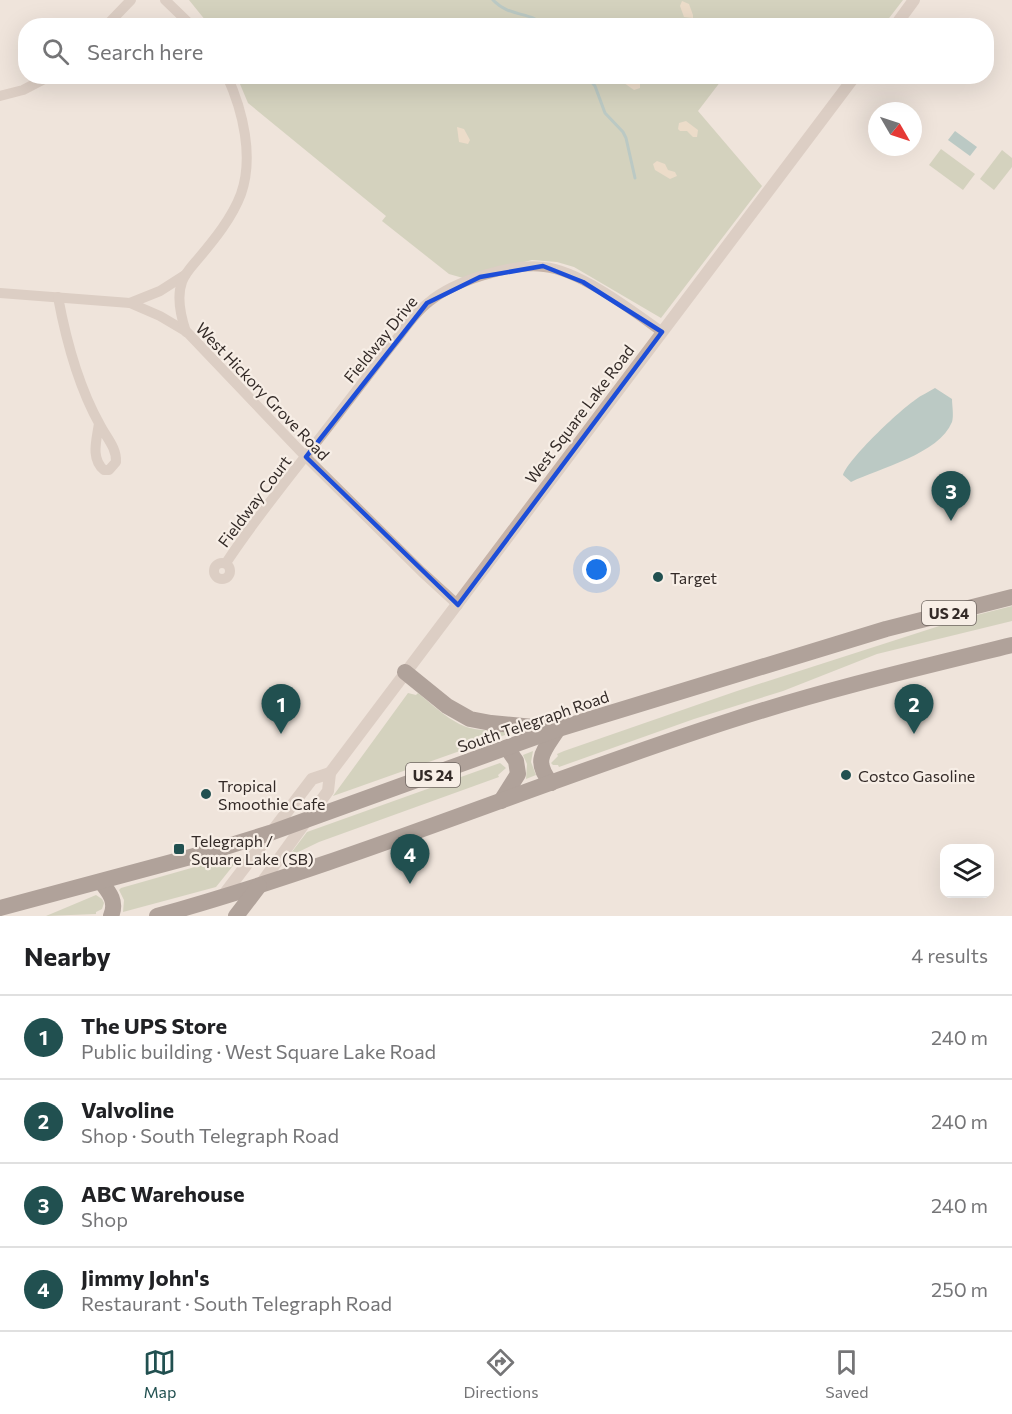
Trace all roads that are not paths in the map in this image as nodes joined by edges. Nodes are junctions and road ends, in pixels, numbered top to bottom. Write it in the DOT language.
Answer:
graph roads {
  1 [pos="131,0"];
  2 [pos="165,0"];
  3 [pos="914,0"];
  4 [pos="114,18"];
  5 [pos="184,18"];
  6 [pos="900,18"];
  7 [pos="35,84"];
  8 [pos="230,84"];
  9 [pos="849,84"];
  10 [pos="0,96"];
  11 [pos="185,275"];
  12 [pos="0,293"];
  13 [pos="58,297"];
  14 [pos="130,303"];
  15 [pos="187,332"];
  16 [pos="662,332"];
  17 [pos="99,423"];
  18 [pos="306,457"];
  19 [pos="226,563"];
  20 [pos="1012,597"];
  21 [pos="458,605"];
  22 [pos="1012,645"];
  23 [pos="405,672"];
  24 [pos="558,729"];
  25 [pos="507,748"];
  26 [pos="330,772"];
  27 [pos="551,783"];
  28 [pos="501,801"];
  29 [pos="307,820"];
  30 [pos="270,833"];
  31 [pos="101,882"];
  32 [pos="259,886"];
  33 [pos="222,897"];
  34 [pos="0,908"];
  35 [pos="111,916"];
  36 [pos="157,916"];
  37 [pos="208,916"];
  38 [pos="236,916"];
  1 -- 4 [label="street"];
  2 -- 5 [label="street"];
  3 -- 6 [label="street"];
  7 -- 10 [label="street"];
  8 -- 11 [label="street"];
  9 -- 16 [label="street, West Square Lake Road"];
  11 -- 14 [label="street"];
  11 -- 15 [label="street"];
  12 -- 13 [label="street, West Hickory Grove Road"];
  13 -- 14 [label="street, West Hickory Grove Road"];
  13 -- 17 [label="street"];
  14 -- 15 [label="street, West Hickory Grove Road"];
  15 -- 18 [label="street, West Hickory Grove Road"];
  16 -- 18 [label="street, Fieldway Drive"];
  16 -- 21 [label="street, West Square Lake Road"];
  18 -- 19 [label="street, Fieldway Court"];
  18 -- 21 [label="street, West Hickory Grove Road"];
  20 -- 24 [label="highway, South Telegraph Road / US 24"];
  21 -- 23 [label="street, West Square Lake Road"];
  22 -- 27 [label="highway"];
  23 -- 24 [label="highway"];
  23 -- 26 [label="street, West Square Lake Road"];
  24 -- 25 [label="highway, South Telegraph Road / US 24"];
  24 -- 27 [label="highway"];
  25 -- 28 [label="highway"];
  25 -- 29 [label="highway, South Telegraph Road / US 24"];
  26 -- 29 [label="street, West Square Lake Road"];
  26 -- 30 [label="street, West Square Lake Road"];
  27 -- 28 [label="highway"];
  28 -- 32 [label="highway"];
  29 -- 30 [label="highway, South Telegraph Road / US 24"];
  29 -- 32 [label="street, West Square Lake Road"];
  30 -- 31 [label="highway, South Telegraph Road / US 24"];
  30 -- 33 [label="street, West Square Lake Road"];
  31 -- 34 [label="highway, South Telegraph Road / US 24"];
  31 -- 35 [label="highway"];
  32 -- 33 [label="highway"];
  32 -- 38 [label="highway, West Square Lake Road"];
  33 -- 36 [label="highway"];
  33 -- 37 [label="highway, West Square Lake Road"];
}
